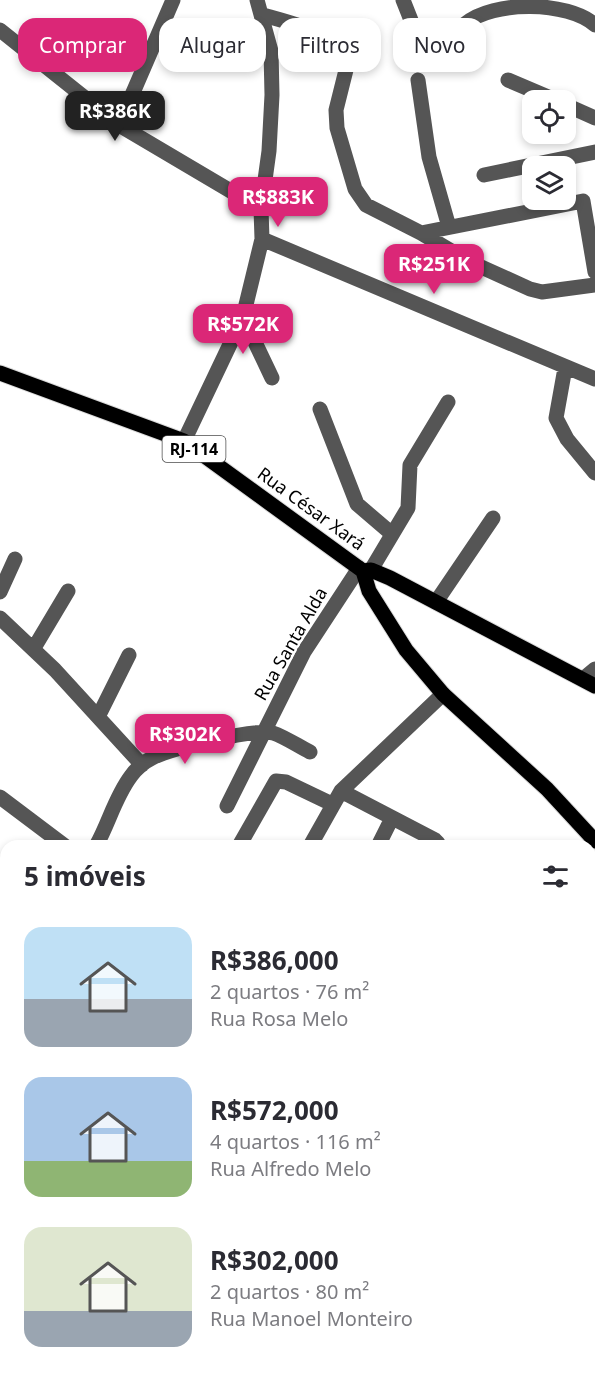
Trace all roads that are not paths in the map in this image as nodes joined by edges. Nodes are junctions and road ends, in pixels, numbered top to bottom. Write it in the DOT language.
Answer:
graph roads {
  1 [pos="173,0"];
  2 [pos="257,0"];
  3 [pos="403,0"];
  4 [pos="263,15"];
  5 [pos="595,25"];
  6 [pos="0,30"];
  7 [pos="418,80"];
  8 [pos="508,80"];
  9 [pos="532,90"];
  10 [pos="576,109"];
  11 [pos="595,118"];
  12 [pos="119,125"];
  13 [pos="595,152"];
  14 [pos="484,175"];
  15 [pos="589,200"];
  16 [pos="261,209"];
  17 [pos="449,227"];
  18 [pos="421,233"];
  19 [pos="262,239"];
  20 [pos="595,272"];
  21 [pos="595,285"];
  22 [pos="243,317"];
  23 [pos="565,368"];
  24 [pos="0,374"];
  25 [pos="272,378"];
  26 [pos="595,379"];
  27 [pos="448,402"];
  28 [pos="320,409"];
  29 [pos="184,441"];
  30 [pos="595,473"];
  31 [pos="493,518"];
  32 [pos="392,534"];
  33 [pos="15,559"];
  34 [pos="364,570"];
  35 [pos="390,578"];
  36 [pos="68,591"];
  37 [pos="0,592"];
  38 [pos="374,599"];
  39 [pos="436,602"];
  40 [pos="0,618"];
  41 [pos="34,648"];
  42 [pos="129,655"];
  43 [pos="591,678"];
  44 [pos="443,694"];
  45 [pos="99,715"];
  46 [pos="264,732"];
  47 [pos="310,752"];
  48 [pos="142,765"];
  49 [pos="0,797"];
  50 [pos="337,798"];
  51 [pos="227,806"];
  52 [pos="392,820"];
  53 [pos="57,840"];
  54 [pos="99,840"];
  55 [pos="242,840"];
  56 [pos="313,840"];
  57 [pos="381,840"];
  58 [pos="435,840"];
  59 [pos="594,840"];
  1 -- 12 [label="street"];
  2 -- 4 [label="street"];
  3 -- 5 [label="street"];
  4 -- 16 [label="street"];
  4 -- 18 [label="street"];
  6 -- 12 [label="street"];
  7 -- 17 [label="street"];
  8 -- 9 [label="street"];
  10 -- 11 [label="street"];
  12 -- 16 [label="street"];
  13 -- 14 [label="street"];
  15 -- 17 [label="street"];
  15 -- 20 [label="street"];
  16 -- 19 [label="street"];
  17 -- 18 [label="street"];
  18 -- 21 [label="street"];
  19 -- 22 [label="street"];
  19 -- 23 [label="street"];
  22 -- 25 [label="street"];
  22 -- 29 [label="street"];
  23 -- 26 [label="street"];
  23 -- 30 [label="street"];
  24 -- 29 [label="main road, Rua César Xará / RJ-114"];
  27 -- 32 [label="street, Rua Santa Alda"];
  28 -- 32 [label="street"];
  29 -- 34 [label="main road, Rua César Xará / RJ-114"];
  31 -- 39 [label="street"];
  32 -- 34 [label="street, Rua Santa Alda"];
  33 -- 37 [label="street"];
  34 -- 35 [label="main road, Rua César Xará / RJ-114"];
  34 -- 38 [label="main road"];
  34 -- 46 [label="street, Rua Santa Alda"];
  35 -- 38 [label="main road"];
  35 -- 39 [label="main road, Rua César Xará / RJ-114"];
  36 -- 41 [label="street"];
  38 -- 44 [label="main road"];
  39 -- 43 [label="main road, Rua César Xará / RJ-114"];
  40 -- 41 [label="street"];
  41 -- 45 [label="street"];
  42 -- 45 [label="street"];
  44 -- 50 [label="street"];
  44 -- 59 [label="main road"];
  45 -- 48 [label="street"];
  46 -- 47 [label="street"];
  46 -- 48 [label="street"];
  46 -- 51 [label="street, Rua Santa Alda"];
  48 -- 54 [label="street"];
  49 -- 53 [label="street"];
  50 -- 52 [label="street"];
  50 -- 55 [label="street"];
  50 -- 56 [label="street"];
  52 -- 57 [label="street"];
  52 -- 58 [label="street"];
}
